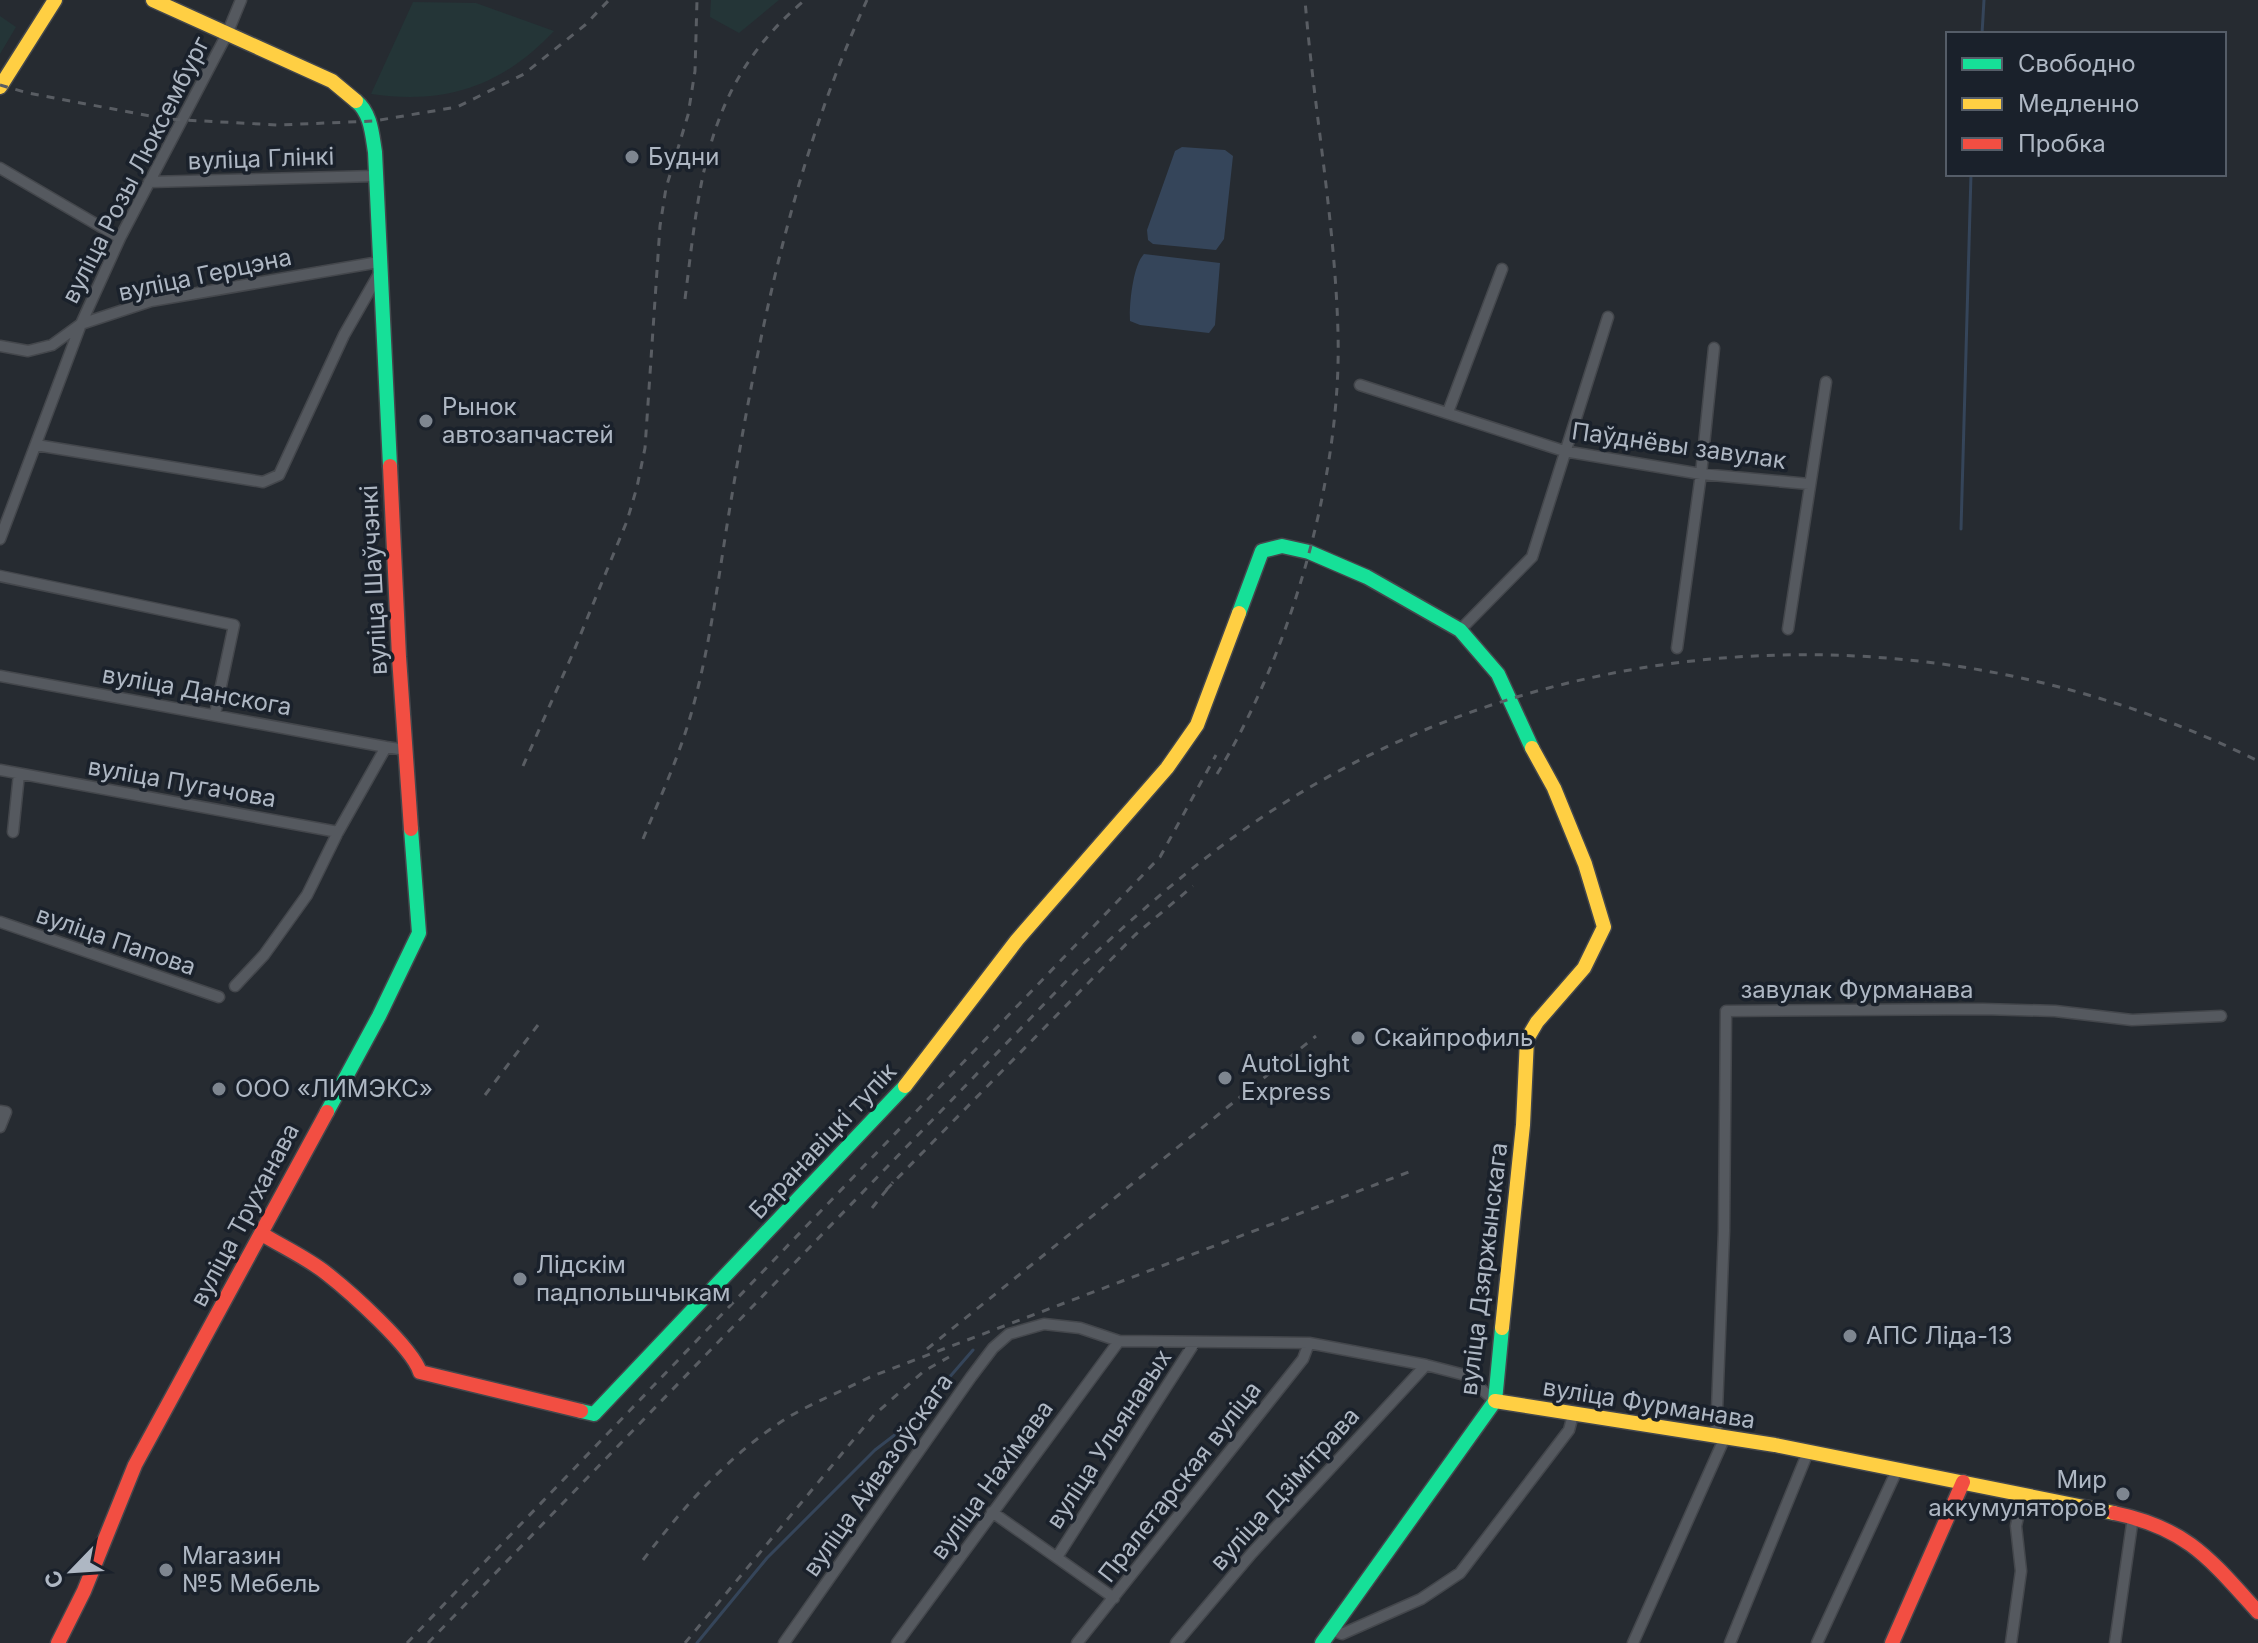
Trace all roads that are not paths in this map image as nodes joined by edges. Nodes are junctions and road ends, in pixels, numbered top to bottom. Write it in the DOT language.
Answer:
graph roads {
  1 [pos="55,0"];
  2 [pos="153,0"];
  3 [pos="241,0"];
  4 [pos="227,34"];
  5 [pos="0,87"];
  6 [pos="0,168"];
  7 [pos="375,176"];
  8 [pos="149,182"];
  9 [pos="120,238"];
  10 [pos="379,267"];
  11 [pos="1502,269"];
  12 [pos="1608,317"];
  13 [pos="81,324"];
  14 [pos="0,346"];
  15 [pos="1714,348"];
  16 [pos="1826,382"];
  17 [pos="1360,385"];
  18 [pos="1448,412"];
  19 [pos="36,445"];
  20 [pos="1564,451"];
  21 [pos="1701,474"];
  22 [pos="1809,484"];
  23 [pos="0,539"];
  24 [pos="0,576"];
  25 [pos="1788,629"];
  26 [pos="1460,630"];
  27 [pos="1677,648"];
  28 [pos="0,676"];
  29 [pos="215,714"];
  30 [pos="386,747"];
  31 [pos="406,750"];
  32 [pos="0,770"];
  33 [pos="19,774"];
  34 [pos="13,832"];
  35 [pos="338,832"];
  36 [pos="0,922"];
  37 [pos="235,986"];
  38 [pos="219,997"];
  39 [pos="2221,1016"];
  40 [pos="0,1111"];
  41 [pos="0,1127"];
  42 [pos="262,1234"];
  43 [pos="1119,1341"];
  44 [pos="1195,1342"];
  45 [pos="1309,1343"];
  46 [pos="1426,1365"];
  47 [pos="1495,1401"];
  48 [pos="1573,1415"];
  49 [pos="1720,1436"];
  50 [pos="1808,1452"];
  51 [pos="1898,1468"];
  52 [pos="1963,1482"];
  53 [pos="2023,1495"];
  54 [pos="992,1512"];
  55 [pos="2133,1517"];
  56 [pos="1057,1557"];
  57 [pos="1114,1598"];
  58 [pos="2258,1612"];
  59 [pos="1332,1630"];
  60 [pos="58,1643"];
  61 [pos="784,1643"];
  62 [pos="897,1643"];
  63 [pos="1077,1643"];
  64 [pos="1176,1643"];
  65 [pos="1322,1643"];
  66 [pos="1633,1643"];
  67 [pos="1730,1643"];
  68 [pos="1817,1643"];
  69 [pos="1892,1643"];
  70 [pos="2011,1643"];
  71 [pos="2115,1643"];
  1 -- 5 [label="street"];
  2 -- 4 [label="street"];
  3 -- 4 [label="street, вуліца Розы Люксембург"];
  4 -- 7 [label="street, вуліца Шаўчэнкі"];
  4 -- 8 [label="street, вуліца Розы Люксембург"];
  6 -- 9 [label="street"];
  7 -- 8 [label="street, вуліца Глінкі"];
  7 -- 10 [label="street, вуліца Шаўчэнкі"];
  8 -- 9 [label="street, вуліца Розы Люксембург"];
  9 -- 13 [label="street, вуліца Розы Люксембург"];
  10 -- 13 [label="street, вуліца Герцэна"];
  10 -- 19 [label="street"];
  10 -- 31 [label="street, вуліца Шаўчэнкі"];
  11 -- 18 [label="street"];
  12 -- 20 [label="street"];
  13 -- 14 [label="street, вуліца Герцэна"];
  13 -- 19 [label="street, вуліца Розы Люксембург"];
  15 -- 21 [label="street"];
  16 -- 22 [label="street"];
  17 -- 18 [label="street, Паўднёвы завулак"];
  18 -- 20 [label="street, Паўднёвы завулак"];
  19 -- 23 [label="street, вуліца Розы Люксембург"];
  20 -- 21 [label="street, Паўднёвы завулак"];
  20 -- 26 [label="street"];
  21 -- 22 [label="street, Паўднёвы завулак"];
  21 -- 27 [label="street"];
  22 -- 25 [label="street"];
  24 -- 29 [label="street"];
  26 -- 42 [label="street, Баранавіцкі тупік"];
  26 -- 47 [label="street, вуліца Дзяржынскага"];
  28 -- 29 [label="street, вуліца Данскога"];
  29 -- 30 [label="street, вуліца Данскога"];
  30 -- 31 [label="street"];
  30 -- 35 [label="street"];
  31 -- 42 [label="street, вуліца Труханава"];
  32 -- 33 [label="street, вуліца Пугачова"];
  33 -- 34 [label="street"];
  33 -- 35 [label="street, вуліца Пугачова"];
  35 -- 37 [label="street"];
  36 -- 38 [label="street, вуліца Папова"];
  39 -- 49 [label="street, завулак Фурманава"];
  40 -- 41 [label="street"];
  42 -- 60 [label="street, вуліца Труханава"];
  43 -- 44 [label="street"];
  43 -- 54 [label="street, вуліца Нахімава"];
  43 -- 61 [label="street, вуліца Айвазоўскага"];
  44 -- 45 [label="street"];
  44 -- 56 [label="street, вуліца Ульянавых"];
  45 -- 46 [label="street"];
  45 -- 57 [label="street, Пралетарская вуліца"];
  46 -- 47 [label="street"];
  46 -- 64 [label="street, вуліца Дзімітрава"];
  47 -- 48 [label="street, вуліца Фурманава"];
  47 -- 59 [label="street, вуліца Дзяржынскага"];
  48 -- 49 [label="street, вуліца Фурманава"];
  48 -- 59 [label="street"];
  49 -- 50 [label="street, вуліца Фурманава"];
  49 -- 66 [label="street"];
  50 -- 51 [label="street, вуліца Фурманава"];
  50 -- 67 [label="street"];
  51 -- 52 [label="street, вуліца Фурманава"];
  51 -- 68 [label="street"];
  52 -- 53 [label="street, вуліца Фурманава"];
  52 -- 69 [label="street"];
  53 -- 55 [label="street, вуліца Фурманава"];
  53 -- 70 [label="street"];
  54 -- 56 [label="street"];
  54 -- 62 [label="street, вуліца Нахімава"];
  55 -- 58 [label="street, вуліца Фурманава"];
  55 -- 71 [label="street"];
  56 -- 57 [label="street"];
  57 -- 63 [label="street, Пралетарская вуліца"];
  59 -- 65 [label="street, вуліца Дзяржынскага"];
}
